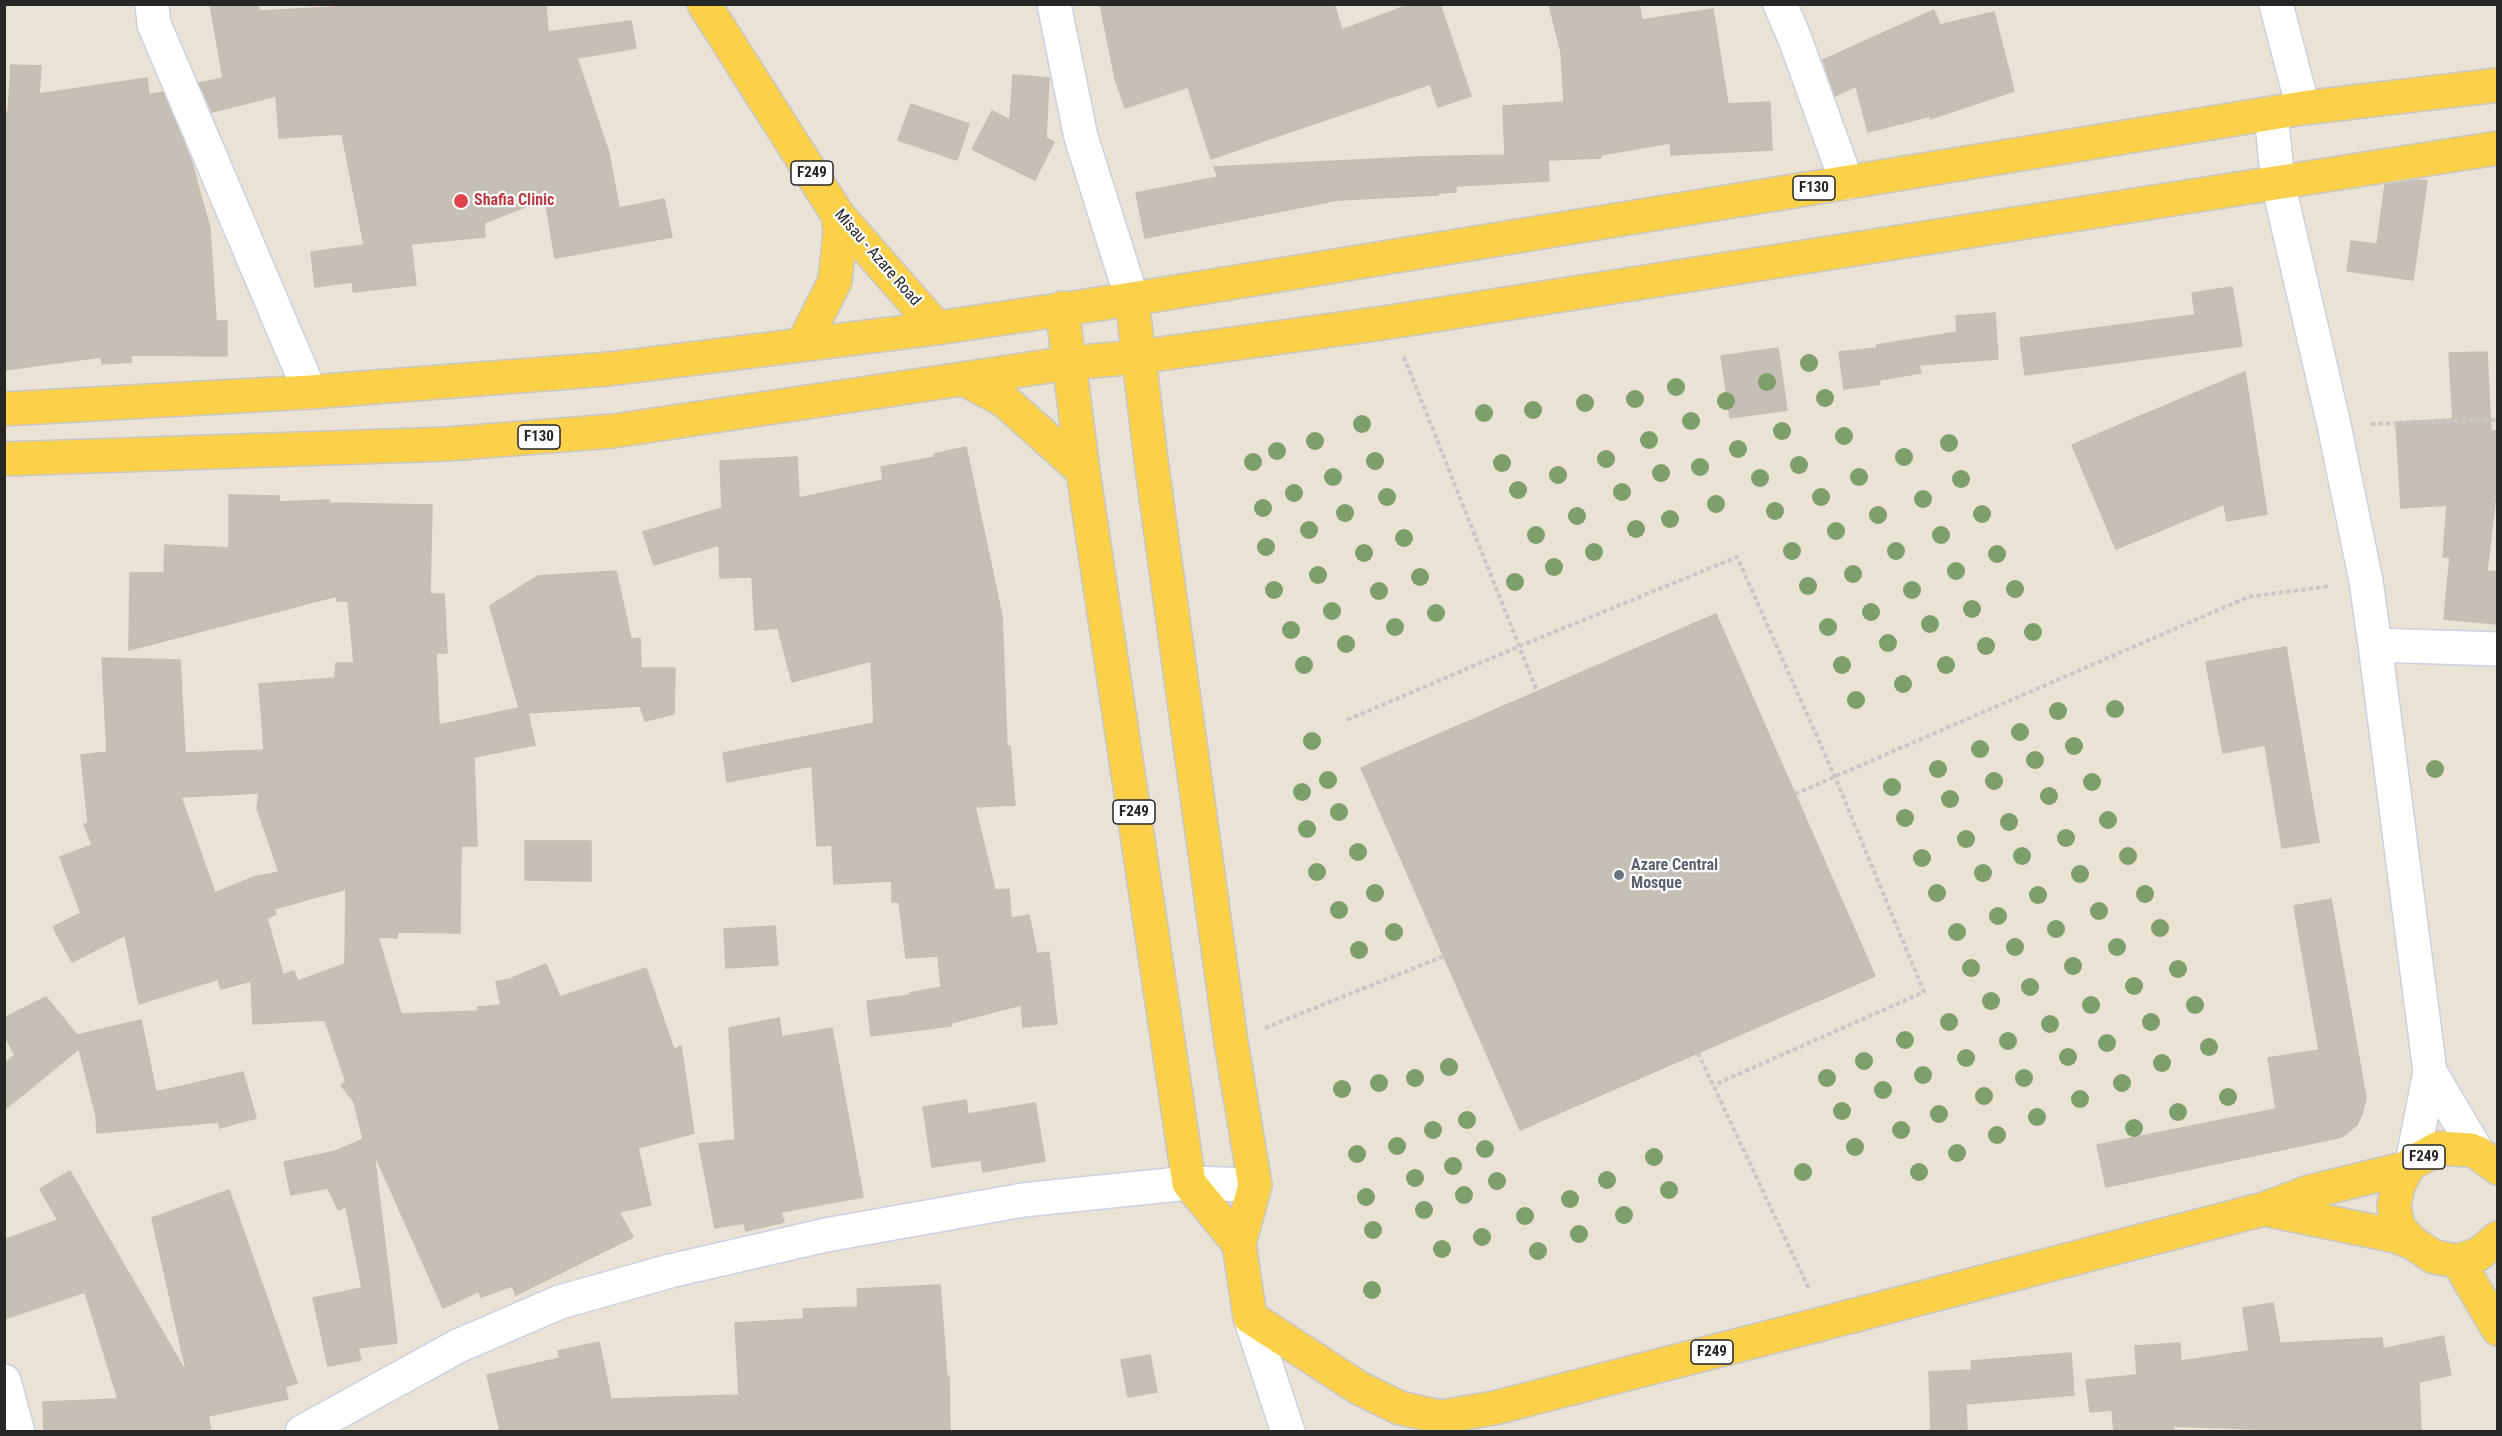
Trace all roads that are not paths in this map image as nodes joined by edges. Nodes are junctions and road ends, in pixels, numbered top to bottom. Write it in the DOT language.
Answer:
graph roads {
  1 [pos="152,4"];
  2 [pos="704,4"];
  3 [pos="1054,4"];
  4 [pos="1780,4"];
  5 [pos="2276,4"];
  6 [pos="2498,85"];
  7 [pos="2287,110"];
  8 [pos="2498,148"];
  9 [pos="1847,183"];
  10 [pos="2278,183"];
  11 [pos="838,215"];
  12 [pos="1132,299"];
  13 [pos="1062,308"];
  14 [pos="937,328"];
  15 [pos="803,344"];
  16 [pos="1138,357"];
  17 [pos="1069,363"];
  18 [pos="964,379"];
  19 [pos="310,392"];
  20 [pos="4,409"];
  21 [pos="4,459"];
  22 [pos="1083,471"];
  23 [pos="2375,645"];
  24 [pos="2498,649"];
  25 [pos="2430,1072"];
  26 [pos="2488,1161"];
  27 [pos="2410,1166"];
  28 [pos="1190,1183"];
  29 [pos="1255,1185"];
  30 [pos="2264,1209"];
  31 [pos="2498,1238"];
  32 [pos="2413,1243"];
  33 [pos="1239,1244"];
  34 [pos="2458,1261"];
  35 [pos="1250,1317"];
  36 [pos="2498,1329"];
  37 [pos="4,1381"];
  38 [pos="18,1431"];
  39 [pos="302,1431"];
  40 [pos="1288,1431"];
  1 -- 19 [label="street"];
  2 -- 11 [label="main road, Misau - Azare Road / F249"];
  3 -- 12 [label="street"];
  4 -- 9 [label="street"];
  5 -- 7 [label="street"];
  6 -- 7 [label="main road, F130"];
  7 -- 9 [label="main road, F130"];
  7 -- 10 [label="street"];
  8 -- 10 [label="main road, F130"];
  9 -- 12 [label="main road, F130"];
  10 -- 16 [label="main road, F130"];
  10 -- 23 [label="street"];
  11 -- 14 [label="main road, Misau - Azare Road / F249"];
  11 -- 15 [label="main road"];
  12 -- 13 [label="main road, F130"];
  12 -- 16 [label="main road"];
  13 -- 14 [label="main road, F130"];
  13 -- 17 [label="main road, F249"];
  14 -- 15 [label="main road, F130"];
  15 -- 19 [label="main road, F130"];
  16 -- 17 [label="main road, F130"];
  16 -- 29 [label="main road"];
  17 -- 18 [label="main road, F130"];
  17 -- 22 [label="main road, F249"];
  18 -- 21 [label="main road, F130"];
  18 -- 22 [label="main road"];
  19 -- 20 [label="main road, F130"];
  22 -- 28 [label="main road, F249"];
  23 -- 24 [label="street"];
  23 -- 25 [label="street"];
  25 -- 26 [label="street"];
  25 -- 27 [label="street"];
  26 -- 27 [label="main road, F249"];
  27 -- 30 [label="main road, F249"];
  27 -- 32 [label="main road, F249"];
  28 -- 29 [label="street"];
  28 -- 33 [label="main road"];
  28 -- 39 [label="street"];
  29 -- 33 [label="main road"];
  30 -- 32 [label="main road, F249"];
  30 -- 35 [label="main road, F249"];
  31 -- 34 [label="main road"];
  32 -- 34 [label="main road, F249"];
  33 -- 35 [label="main road"];
  34 -- 36 [label="main road"];
  35 -- 40 [label="street"];
  37 -- 38 [label="street"];
}
